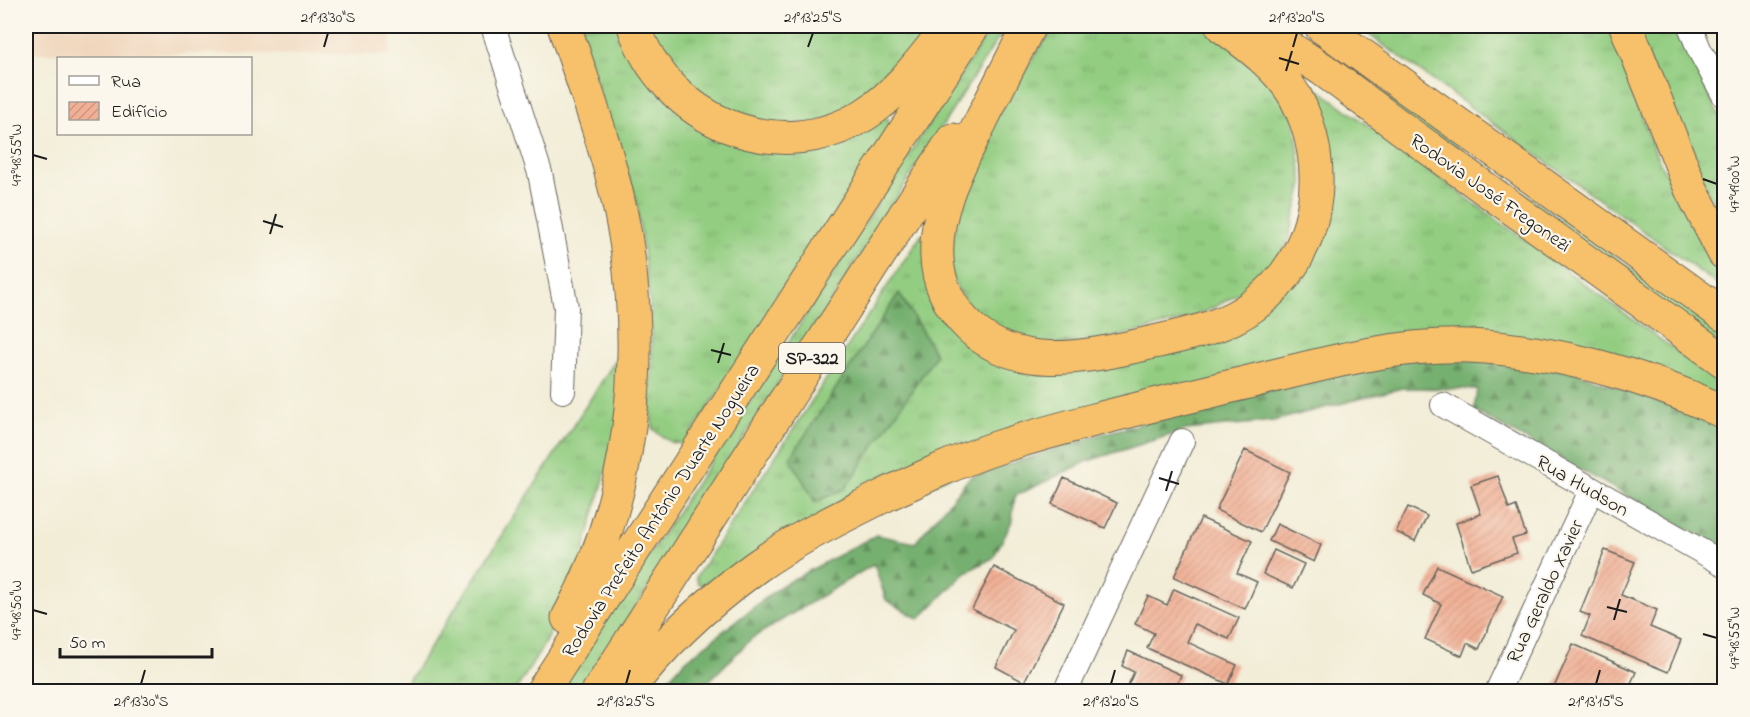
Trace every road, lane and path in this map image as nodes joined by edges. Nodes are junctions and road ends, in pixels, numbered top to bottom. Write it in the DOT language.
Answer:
graph roads {
  1 [pos="493,26"];
  2 [pos="564,26"];
  3 [pos="634,26"];
  4 [pos="949,26"];
  5 [pos="973,26"];
  6 [pos="1028,26"];
  7 [pos="1222,26"];
  8 [pos="1257,26"];
  9 [pos="1321,26"];
  10 [pos="1626,26"];
  11 [pos="1690,26"];
  12 [pos="1725,95"];
  13 [pos="1725,253"];
  14 [pos="1725,315"];
  15 [pos="1725,361"];
  16 [pos="563,391"];
  17 [pos="1443,405"];
  18 [pos="1725,412"];
  19 [pos="1182,441"];
  20 [pos="1592,490"];
  21 [pos="1725,564"];
  22 [pos="527,692"];
  23 [pos="542,692"];
  24 [pos="598,692"];
  25 [pos="626,692"];
  26 [pos="1065,692"];
  27 [pos="1497,692"];
  1 -- 16 [label="street"];
  2 -- 22 [label="highway"];
  3 -- 4 [label="highway"];
  5 -- 23 [label="highway, Rodovia Prefeito Antônio Duarte Nogueira / SP-322"];
  6 -- 7 [label="highway"];
  6 -- 24 [label="highway, SP-322"];
  8 -- 15 [label="highway, Rodovia José Fregonezi"];
  9 -- 14 [label="highway, Rodovia José Fregonezi"];
  10 -- 13 [label="highway"];
  11 -- 12 [label="street"];
  17 -- 20 [label="street, Rua Hudson"];
  18 -- 25 [label="highway"];
  19 -- 26 [label="street"];
  20 -- 21 [label="street, Rua Hudson"];
  20 -- 27 [label="street, Rua Geraldo Xavier"];
}
